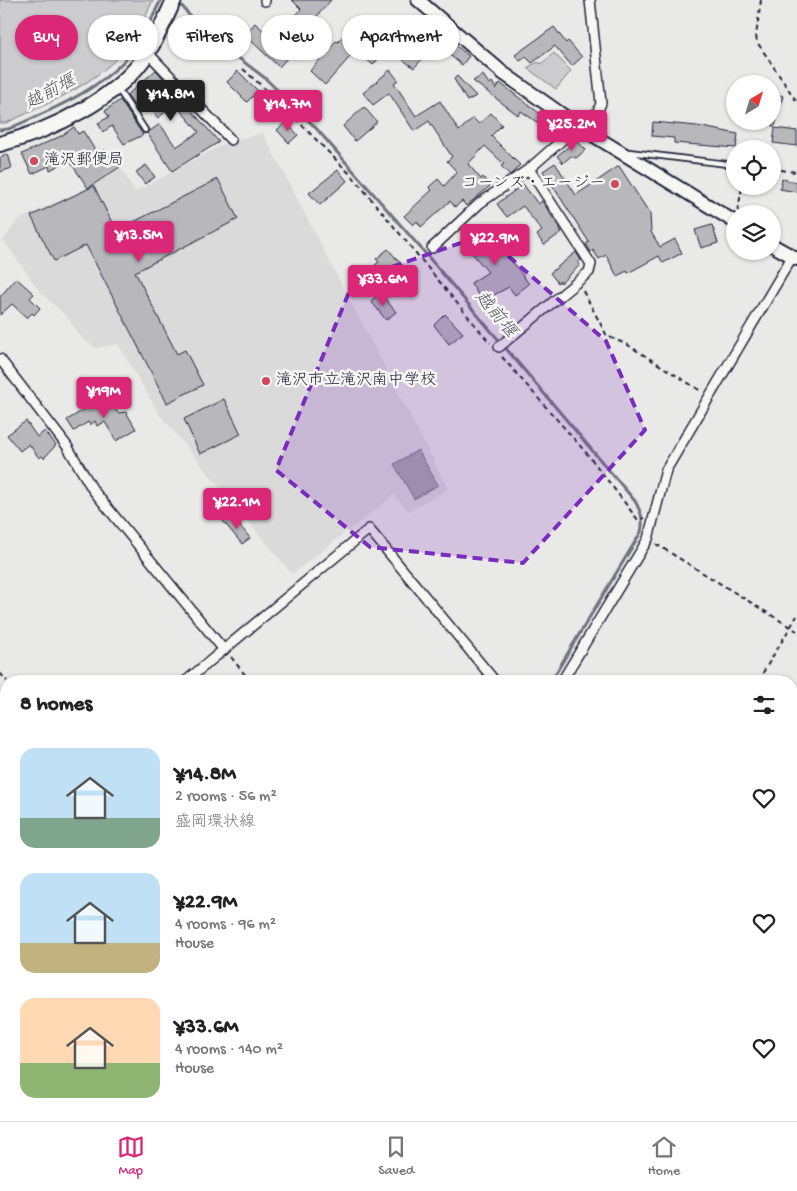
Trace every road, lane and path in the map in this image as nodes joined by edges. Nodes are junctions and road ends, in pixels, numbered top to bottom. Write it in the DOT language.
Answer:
graph roads {
  1 [pos="174,0"];
  2 [pos="418,0"];
  3 [pos="590,0"];
  4 [pos="761,0"];
  5 [pos="158,33"];
  6 [pos="142,60"];
  7 [pos="155,60"];
  8 [pos="243,69"];
  9 [pos="116,86"];
  10 [pos="797,102"];
  11 [pos="581,128"];
  12 [pos="144,130"];
  13 [pos="231,140"];
  14 [pos="0,144"];
  15 [pos="617,151"];
  16 [pos="726,164"];
  17 [pos="529,169"];
  18 [pos="781,170"];
  19 [pos="797,172"];
  20 [pos="726,217"];
  21 [pos="432,248"];
  22 [pos="781,249"];
  23 [pos="795,258"];
  24 [pos="578,281"];
  25 [pos="500,346"];
  26 [pos="0,359"];
  27 [pos="710,396"];
  28 [pos="638,520"];
  29 [pos="648,539"];
  30 [pos="797,616"];
  31 [pos="790,627"];
  32 [pos="797,632"];
  33 [pos="224,650"];
  34 [pos="193,675"];
  35 [pos="245,675"];
  36 [pos="490,675"];
  37 [pos="566,675"];
  38 [pos="762,675"];
  1 -- 5 [label="main road"];
  2 -- 11 [label="main road"];
  3 -- 11 [label="street"];
  4 -- 10 [label="path"];
  6 -- 9 [label="main road"];
  7 -- 13 [label="street"];
  8 -- 25 [label="path"];
  9 -- 12 [label="lane"];
  9 -- 14 [label="main road"];
  11 -- 15 [label="main road"];
  11 -- 17 [label="street"];
  15 -- 16 [label="lane"];
  15 -- 20 [label="main road"];
  17 -- 21 [label="street"];
  17 -- 24 [label="street"];
  18 -- 19 [label="path"];
  22 -- 23 [label="main road"];
  23 -- 27 [label="street"];
  24 -- 25 [label="street"];
  24 -- 27 [label="path"];
  25 -- 28 [label="path"];
  26 -- 33 [label="street"];
  27 -- 29 [label="street"];
  29 -- 31 [label="path"];
  29 -- 37 [label="street"];
  30 -- 31 [label="path"];
  31 -- 32 [label="path"];
  31 -- 38 [label="path"];
  33 -- 34 [label="street"];
  33 -- 35 [label="path"];
  33 -- 36 [label="street"];
}
